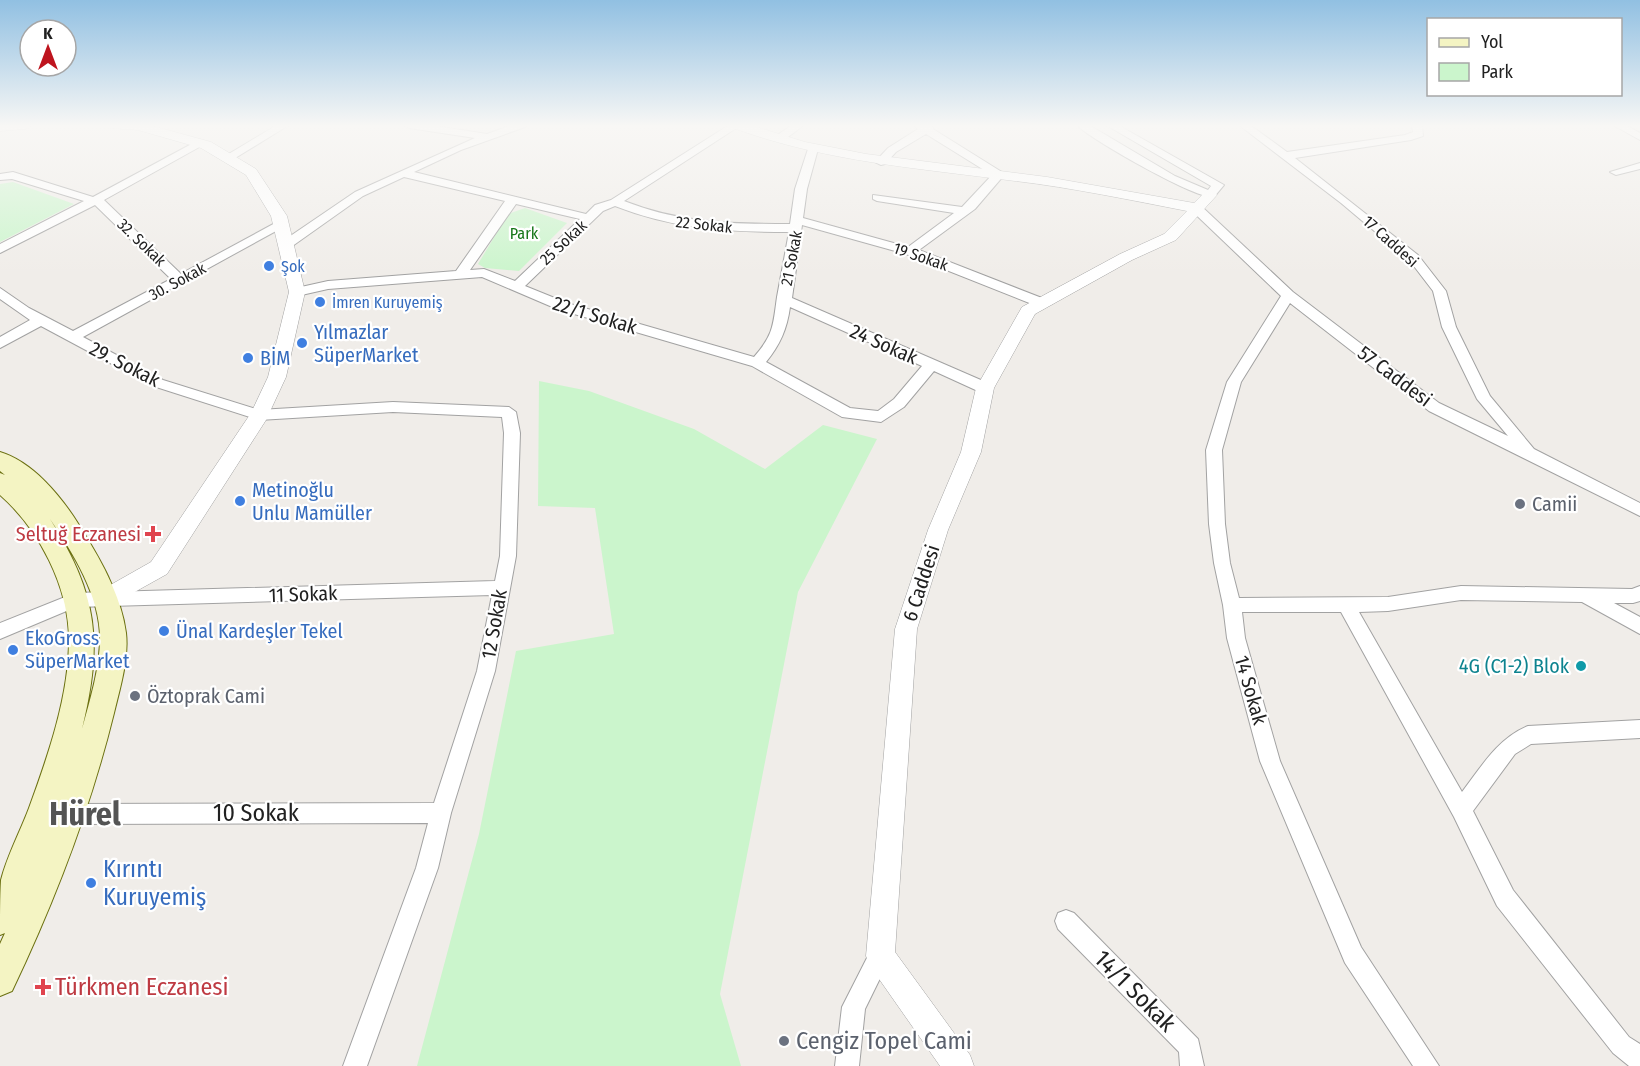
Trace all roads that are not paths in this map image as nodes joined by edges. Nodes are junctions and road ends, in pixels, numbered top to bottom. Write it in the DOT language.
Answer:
graph roads {
  1 [pos="142,175"];
  2 [pos="253,175"];
  3 [pos="398,175"];
  4 [pos="409,175"];
  5 [pos="658,175"];
  6 [pos="805,175"];
  7 [pos="998,175"];
  8 [pos="1005,175"];
  9 [pos="1166,175"];
  10 [pos="1200,175"];
  11 [pos="1310,175"];
  12 [pos="0,177"];
  13 [pos="877,197"];
  14 [pos="513,199"];
  15 [pos="94,201"];
  16 [pos="1203,201"];
  17 [pos="615,202"];
  18 [pos="964,211"];
  19 [pos="589,218"];
  20 [pos="797,224"];
  21 [pos="281,225"];
  22 [pos="287,244"];
  23 [pos="0,249"];
  24 [pos="910,251"];
  25 [pos="460,275"];
  26 [pos="180,280"];
  27 [pos="516,288"];
  28 [pos="0,292"];
  29 [pos="297,292"];
  30 [pos="1288,295"];
  31 [pos="783,299"];
  32 [pos="1041,303"];
  33 [pos="40,320"];
  34 [pos="73,338"];
  35 [pos="0,343"];
  36 [pos="757,363"];
  37 [pos="931,365"];
  38 [pos="985,388"];
  39 [pos="259,415"];
  40 [pos="1532,454"];
  41 [pos="0,460"];
  42 [pos="0,482"];
  43 [pos="1640,510"];
  44 [pos="500,588"];
  45 [pos="1640,593"];
  46 [pos="1584,595"];
  47 [pos="106,599"];
  48 [pos="75,600"];
  49 [pos="1232,605"];
  50 [pos="1346,605"];
  51 [pos="1640,626"];
  52 [pos="0,630"];
  53 [pos="1640,729"];
  54 [pos="1461,810"];
  55 [pos="441,813"];
  56 [pos="72,814"];
  57 [pos="0,919"];
  58 [pos="1066,921"];
  59 [pos="880,956"];
  60 [pos="0,979"];
  61 [pos="1640,1059"];
  62 [pos="355,1066"];
  63 [pos="847,1066"];
  64 [pos="959,1066"];
  65 [pos="1192,1066"];
  66 [pos="1427,1066"];
  1 -- 15 [label="street"];
  2 -- 21 [label="street"];
  3 -- 22 [label="street"];
  4 -- 14 [label="street"];
  5 -- 17 [label="street, 25 Sokak"];
  6 -- 20 [label="street, 21 Sokak"];
  7 -- 18 [label="street"];
  8 -- 16 [label="street"];
  9 -- 16 [label="street, 57 Caddesi"];
  10 -- 16 [label="street, 57 Caddesi"];
  11 -- 40 [label="street, 17 Caddesi"];
  12 -- 15 [label="street, 32. Sokak"];
  13 -- 18 [label="street"];
  14 -- 19 [label="street"];
  14 -- 25 [label="street"];
  15 -- 23 [label="street"];
  15 -- 26 [label="street, 32. Sokak"];
  16 -- 30 [label="street, 57 Caddesi"];
  16 -- 32 [label="street, 6 Caddesi"];
  17 -- 19 [label="street, 25 Sokak"];
  17 -- 20 [label="street, 22 Sokak"];
  18 -- 24 [label="street"];
  19 -- 27 [label="street, 25 Sokak"];
  20 -- 24 [label="street, 19 Sokak"];
  20 -- 31 [label="street, 21 Sokak"];
  21 -- 22 [label="street"];
  21 -- 26 [label="street, 30. Sokak"];
  22 -- 29 [label="street"];
  24 -- 32 [label="street, 19 Sokak"];
  25 -- 27 [label="street, 22/1 Sokak"];
  25 -- 29 [label="street, 22/1 Sokak"];
  26 -- 34 [label="street, 30. Sokak"];
  27 -- 36 [label="street, 22/1 Sokak"];
  28 -- 33 [label="street, 29. Sokak"];
  29 -- 39 [label="street"];
  30 -- 40 [label="street, 57 Caddesi"];
  30 -- 49 [label="street, 14 Sokak"];
  31 -- 36 [label="street, 21 Sokak"];
  31 -- 37 [label="street, 24 Sokak"];
  32 -- 38 [label="street, 6 Caddesi"];
  33 -- 34 [label="street, 29. Sokak"];
  33 -- 35 [label="street"];
  34 -- 39 [label="street, 29. Sokak"];
  36 -- 37 [label="street, 22/1 Sokak"];
  37 -- 38 [label="street, 24 Sokak"];
  38 -- 59 [label="street, 6 Caddesi"];
  39 -- 44 [label="street, 12 Sokak"];
  39 -- 47 [label="street"];
  40 -- 43 [label="street, 57 Caddesi"];
  41 -- 47 [label="main road"];
  42 -- 48 [label="main road"];
  44 -- 47 [label="street, 11 Sokak"];
  44 -- 55 [label="street, 12 Sokak"];
  45 -- 46 [label="street"];
  46 -- 50 [label="street"];
  46 -- 51 [label="street"];
  47 -- 48 [label="street, 11 Sokak"];
  47 -- 56 [label="main road"];
  48 -- 52 [label="street, 11 Sokak"];
  48 -- 57 [label="main road"];
  49 -- 50 [label="street"];
  49 -- 66 [label="street, 14 Sokak"];
  50 -- 54 [label="street"];
  53 -- 54 [label="street"];
  54 -- 61 [label="street"];
  55 -- 56 [label="street, 10 Sokak"];
  55 -- 62 [label="street, 12 Sokak"];
  56 -- 60 [label="main road"];
  58 -- 65 [label="street, 14/1 Sokak"];
  59 -- 63 [label="street, 6 Caddesi"];
  59 -- 64 [label="street"];
}
